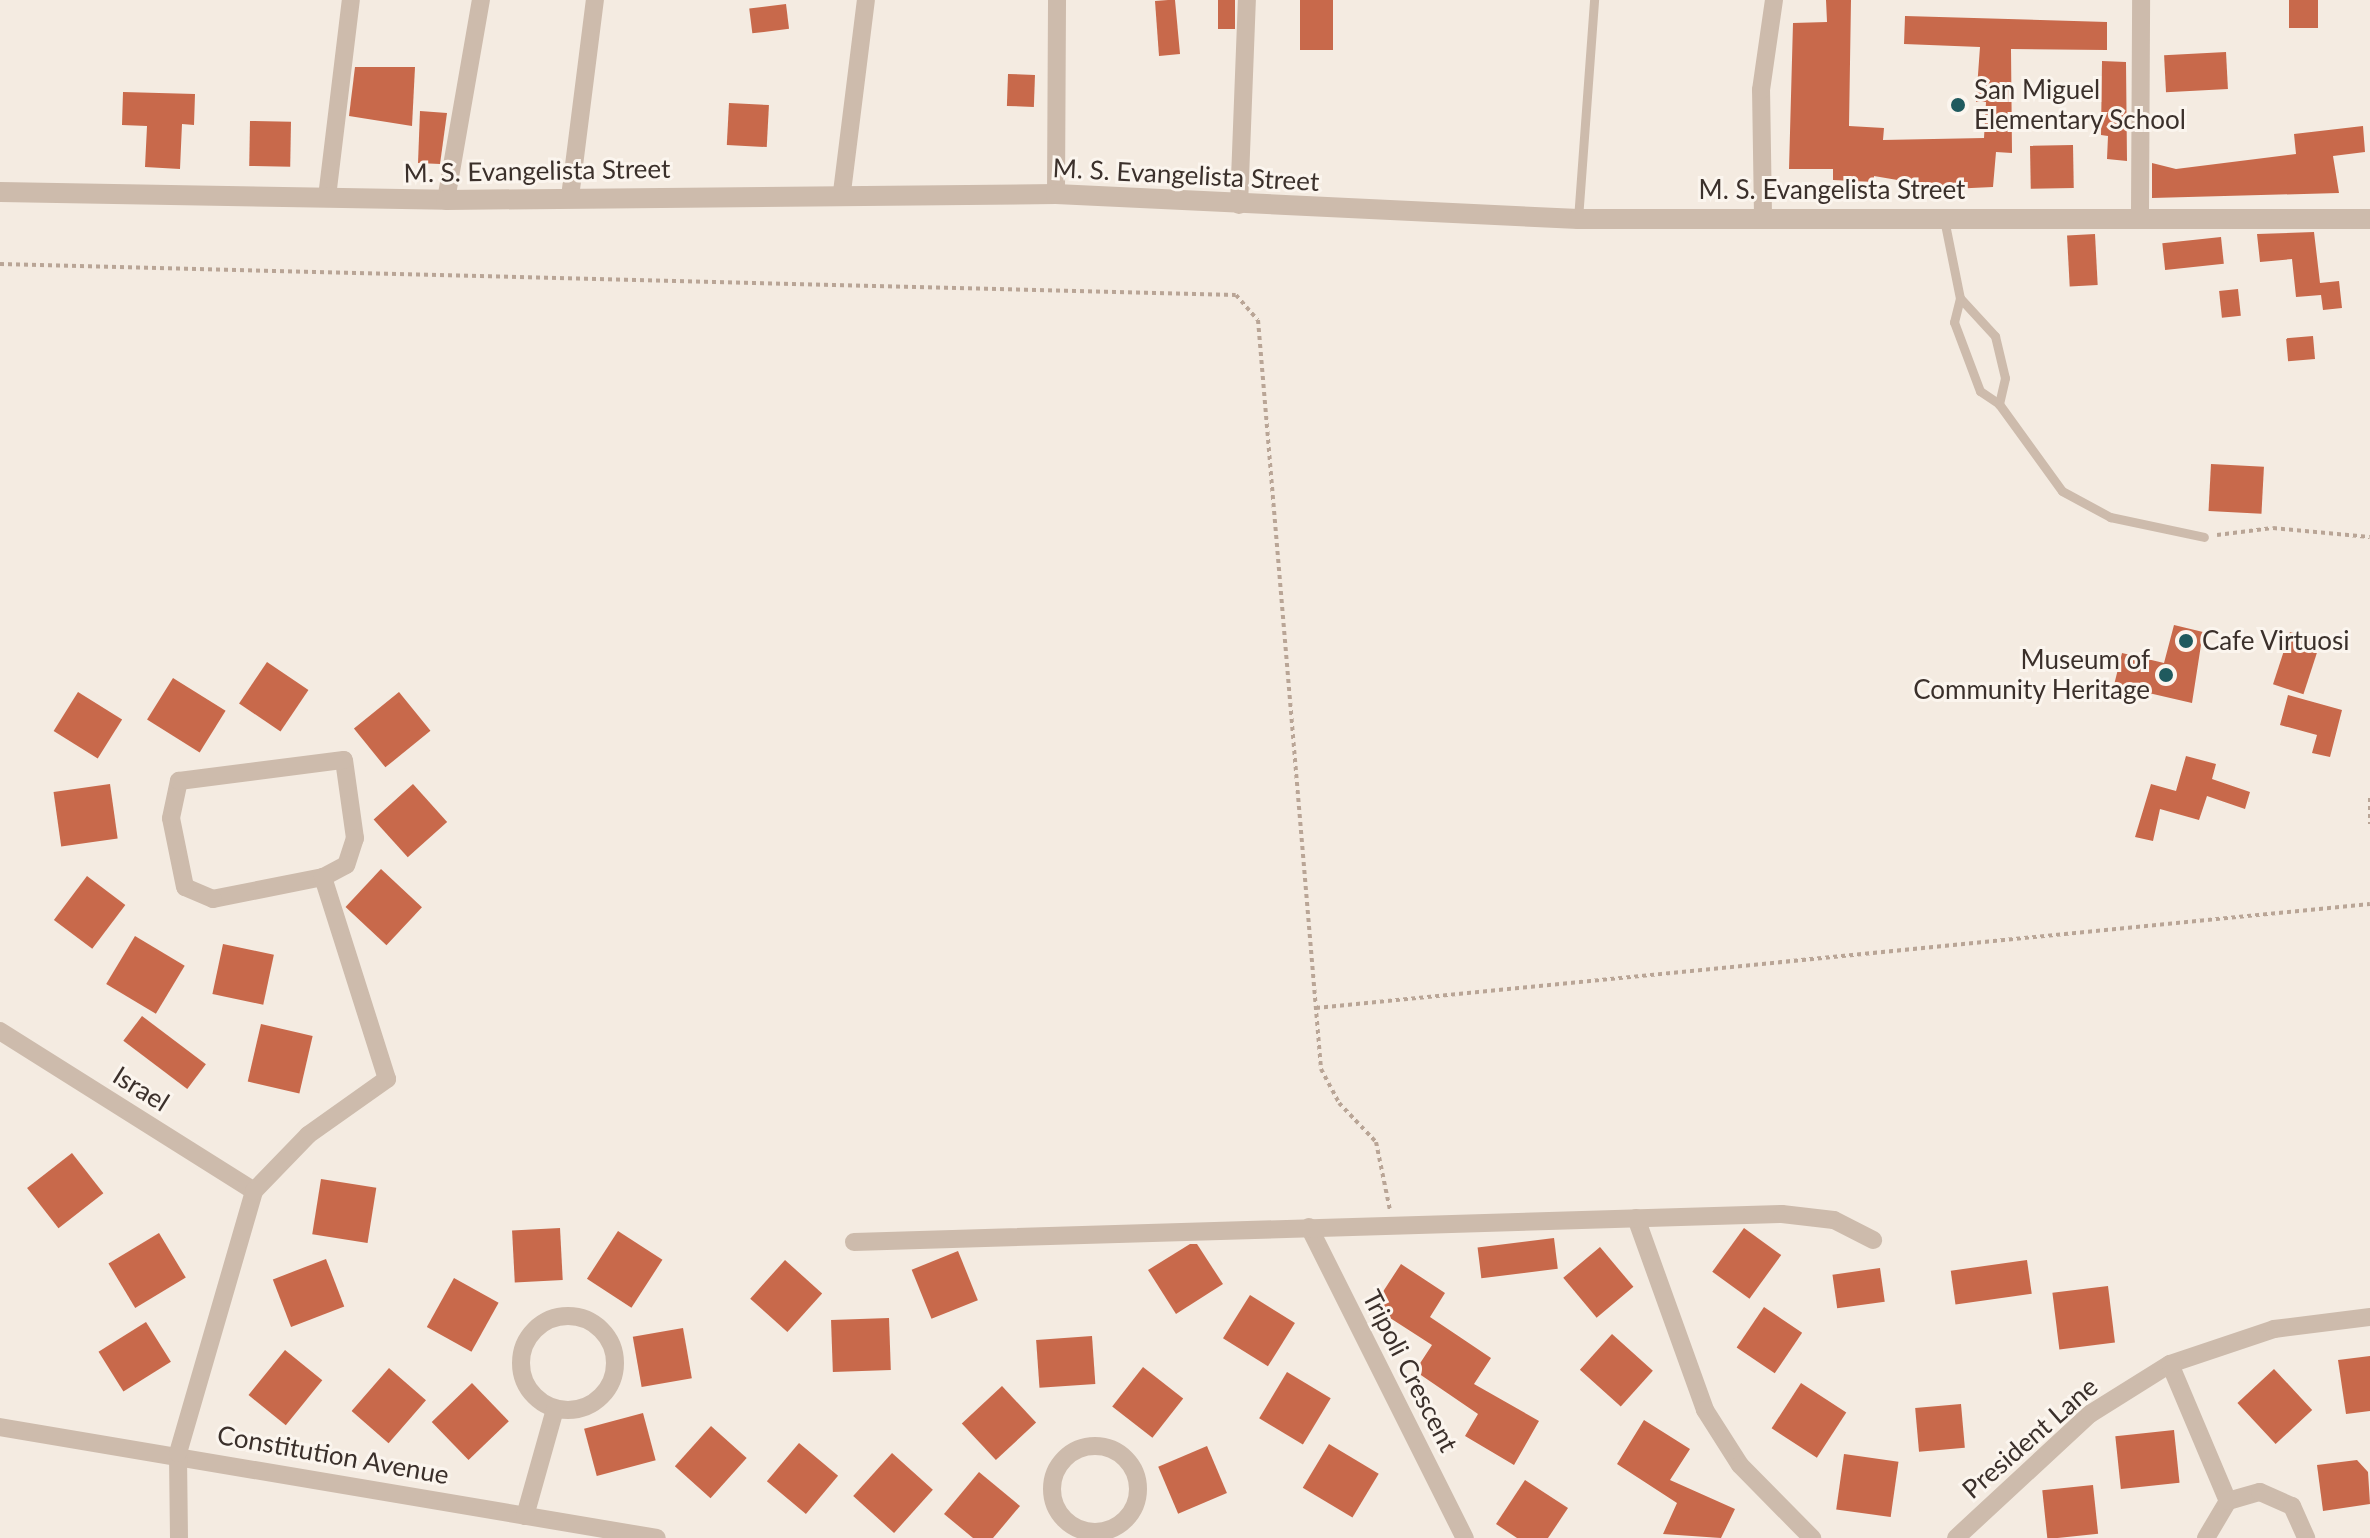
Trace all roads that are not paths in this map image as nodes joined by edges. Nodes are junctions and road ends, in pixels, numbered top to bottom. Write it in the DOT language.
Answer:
graph roads {
  1 [pos="351,0"];
  2 [pos="481,0"];
  3 [pos="595,0"];
  4 [pos="866,0"];
  5 [pos="1057,0"];
  6 [pos="1247,0"];
  7 [pos="1594,0"];
  8 [pos="1774,0"];
  9 [pos="2141,0"];
  10 [pos="0,192"];
  11 [pos="842,192"];
  12 [pos="1056,194"];
  13 [pos="327,197"];
  14 [pos="570,197"];
  15 [pos="446,200"];
  16 [pos="1239,205"];
  17 [pos="2140,213"];
  18 [pos="1763,215"];
  19 [pos="1943,216"];
  20 [pos="1578,219"];
  21 [pos="2370,219"];
  22 [pos="1960,298"];
  23 [pos="1999,404"];
  24 [pos="2204,537"];
  25 [pos="323,877"];
  26 [pos="0,1031"];
  27 [pos="254,1191"];
  28 [pos="1636,1218"];
  29 [pos="1309,1227"];
  30 [pos="1873,1240"];
  31 [pos="854,1242"];
  32 [pos="2370,1317"];
  33 [pos="2170,1364"];
  34 [pos="555,1409"];
  35 [pos="0,1427"];
  36 [pos="178,1453"];
  37 [pos="2228,1501"];
  38 [pos="525,1516"];
  39 [pos="1066,1531"];
  40 [pos="179,1538"];
  41 [pos="657,1538"];
  42 [pos="1465,1538"];
  43 [pos="1812,1538"];
  44 [pos="1956,1538"];
  45 [pos="2206,1538"];
  46 [pos="2306,1538"];
  1 -- 13 [label="street"];
  2 -- 15 [label="street"];
  3 -- 14 [label="street"];
  4 -- 11 [label="street"];
  5 -- 12 [label="street"];
  6 -- 16 [label="street"];
  7 -- 20 [label="lane"];
  8 -- 18 [label="street"];
  9 -- 17 [label="street"];
  10 -- 13 [label="street, M. S. Evangelista Street"];
  11 -- 12 [label="street, M. S. Evangelista Street"];
  11 -- 14 [label="street, M. S. Evangelista Street"];
  12 -- 16 [label="street, M. S. Evangelista Street"];
  13 -- 15 [label="street, M. S. Evangelista Street"];
  14 -- 15 [label="street, M. S. Evangelista Street"];
  16 -- 20 [label="street, M. S. Evangelista Street"];
  17 -- 19 [label="street, M. S. Evangelista Street"];
  17 -- 21 [label="street, M. S. Evangelista Street"];
  18 -- 19 [label="street, M. S. Evangelista Street"];
  18 -- 20 [label="street, M. S. Evangelista Street"];
  19 -- 22 [label="lane"];
  22 -- 23 [label="lane"];
  22 -- 23 [label="lane"];
  23 -- 24 [label="lane"];
  25 -- 25 [label="street"];
  25 -- 27 [label="street"];
  26 -- 27 [label="street, Israel"];
  27 -- 36 [label="street"];
  28 -- 29 [label="street"];
  28 -- 30 [label="street"];
  28 -- 43 [label="street"];
  29 -- 31 [label="street"];
  29 -- 42 [label="street, Tripoli Crescent"];
  32 -- 33 [label="street, President Lane"];
  33 -- 37 [label="street"];
  33 -- 44 [label="street, President Lane"];
  34 -- 34 [label="street"];
  34 -- 38 [label="street"];
  35 -- 36 [label="street, Constitution Avenue"];
  36 -- 38 [label="street, Constitution Avenue"];
  36 -- 40 [label="street"];
  37 -- 45 [label="street"];
  37 -- 46 [label="street"];
  38 -- 41 [label="street, Constitution Avenue"];
  39 -- 39 [label="street"];
}
